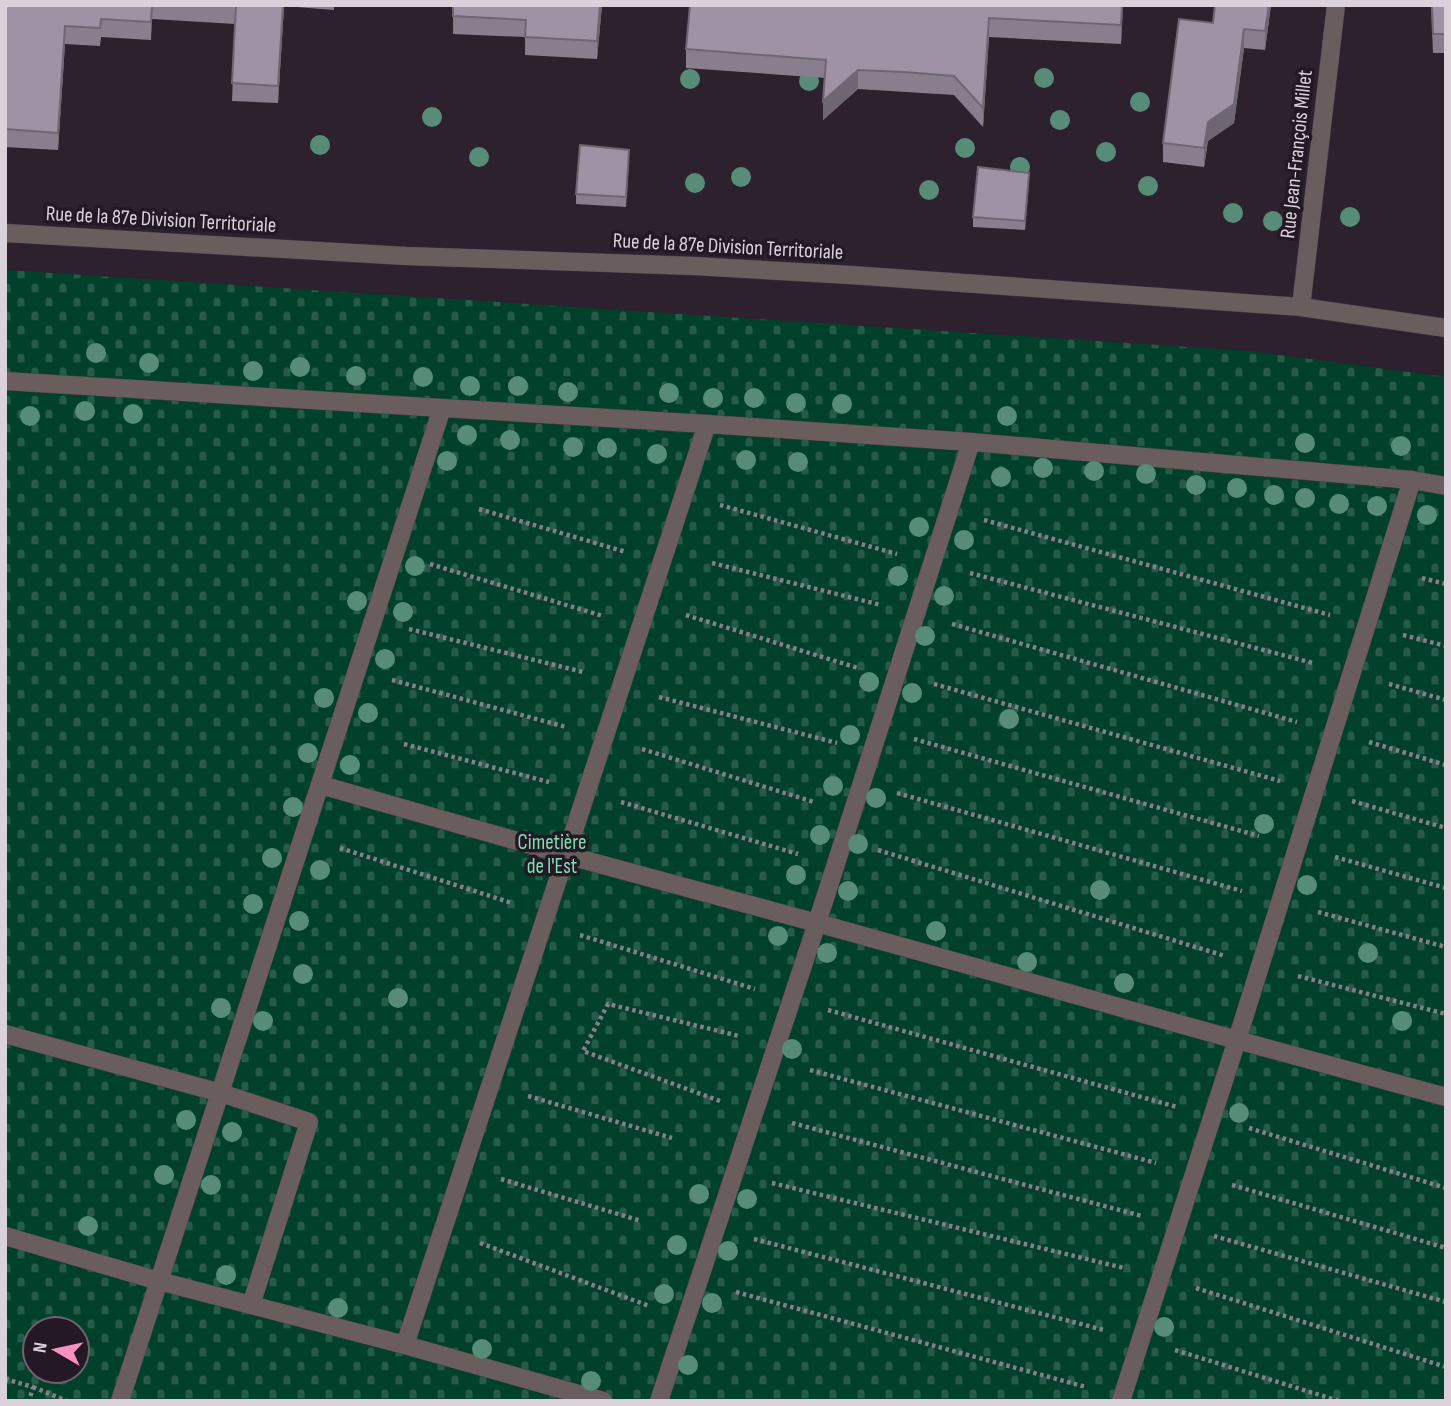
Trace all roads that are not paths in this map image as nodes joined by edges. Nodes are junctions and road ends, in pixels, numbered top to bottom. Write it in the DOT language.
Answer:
graph roads {
  1 [pos="1336,5"];
  2 [pos="5,233"];
  3 [pos="1301,307"];
  4 [pos="1446,328"];
  5 [pos="5,381"];
  6 [pos="442,408"];
  7 [pos="708,424"];
  8 [pos="971,442"];
  9 [pos="1412,480"];
  10 [pos="1446,486"];
  11 [pos="321,785"];
  12 [pos="566,855"];
  13 [pos="817,923"];
  14 [pos="5,1034"];
  15 [pos="1237,1040"];
  16 [pos="221,1093"];
  17 [pos="1446,1097"];
  18 [pos="5,1237"];
  19 [pos="159,1280"];
  20 [pos="251,1305"];
  21 [pos="405,1345"];
  22 [pos="120,1401"];
  23 [pos="603,1401"];
  24 [pos="659,1401"];
  25 [pos="1121,1401"];
  1 -- 3 [label="street, Rue Jean-François Millet"];
  2 -- 3 [label="street, Rue de la 87e Division Territoriale"];
  3 -- 4 [label="street, Rue de la 87e Division Territoriale"];
  5 -- 6 [label="street"];
  6 -- 7 [label="street"];
  6 -- 11 [label="street"];
  7 -- 8 [label="street"];
  7 -- 12 [label="street"];
  8 -- 9 [label="street"];
  8 -- 13 [label="street"];
  9 -- 10 [label="street"];
  9 -- 15 [label="street"];
  11 -- 12 [label="street"];
  11 -- 16 [label="street"];
  12 -- 13 [label="street"];
  12 -- 21 [label="street"];
  13 -- 15 [label="street"];
  13 -- 24 [label="street"];
  14 -- 16 [label="street"];
  15 -- 17 [label="street"];
  15 -- 25 [label="street"];
  16 -- 19 [label="street"];
  16 -- 20 [label="street"];
  18 -- 19 [label="street"];
  19 -- 20 [label="street"];
  19 -- 22 [label="street"];
  20 -- 21 [label="street"];
  21 -- 23 [label="street"];
}
